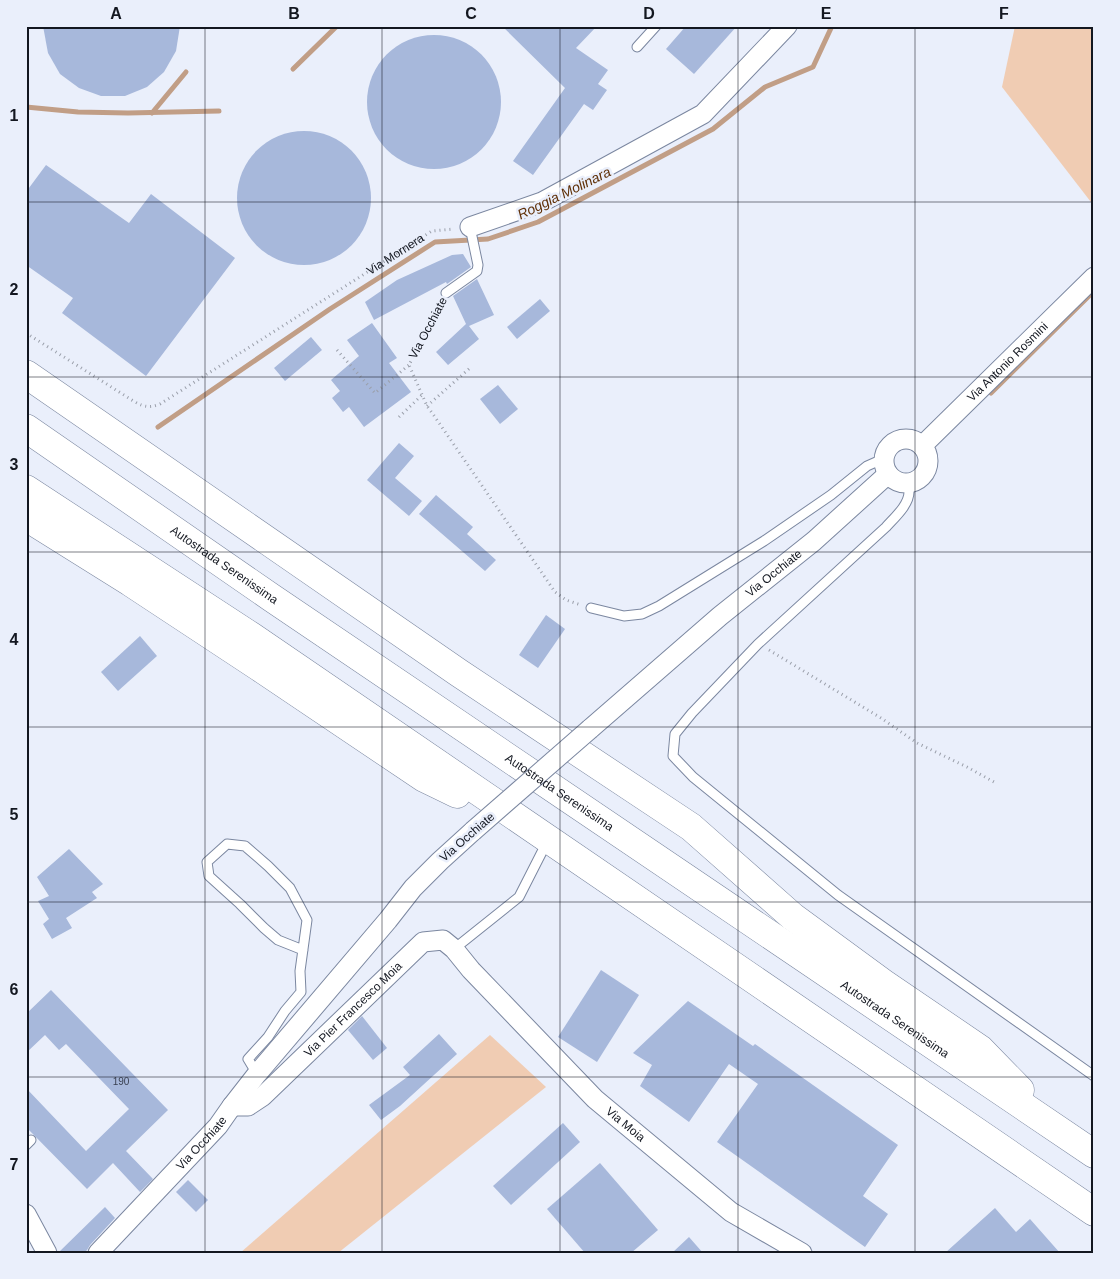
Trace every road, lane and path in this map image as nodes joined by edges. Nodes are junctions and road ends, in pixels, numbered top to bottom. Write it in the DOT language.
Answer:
graph roads {
  1 [pos="656,26"];
  2 [pos="787,26"];
  3 [pos="637,47"];
  4 [pos="471,232"];
  5 [pos="1094,277"];
  6 [pos="446,293"];
  7 [pos="26,333"];
  8 [pos="337,350"];
  9 [pos="409,365"];
  10 [pos="470,368"];
  11 [pos="26,374"];
  12 [pos="422,395"];
  13 [pos="427,406"];
  14 [pos="399,417"];
  15 [pos="26,428"];
  16 [pos="922,446"];
  17 [pos="886,468"];
  18 [pos="908,483"];
  19 [pos="26,488"];
  20 [pos="26,517"];
  21 [pos="591,608"];
  22 [pos="758,644"];
  23 [pos="994,782"];
  24 [pos="548,839"];
  25 [pos="454,949"];
  26 [pos="302,950"];
  27 [pos="257,1074"];
  28 [pos="1094,1076"];
  29 [pos="232,1106"];
  30 [pos="1057,1129"];
  31 [pos="1094,1154"];
  32 [pos="1094,1212"];
  33 [pos="26,1214"];
  34 [pos="42,1251"];
  35 [pos="98,1253"];
  36 [pos="802,1253"];
  1 -- 3 [label="lane"];
  2 -- 4 [label="street"];
  4 -- 6 [label="lane, Via Occhiate"];
  4 -- 7 [label="path, Via Mornera"];
  5 -- 16 [label="street, Via Antonio Rosmini"];
  6 -- 9 [label="path, Via Occhiate"];
  8 -- 9 [label="path"];
  9 -- 12 [label="path, Via Occhiate"];
  10 -- 13 [label="path"];
  11 -- 30 [label="highway"];
  12 -- 13 [label="path, Via Occhiate"];
  12 -- 14 [label="path"];
  13 -- 21 [label="path, Via Occhiate"];
  15 -- 30 [label="highway, Autostrada Serenissima"];
  16 -- 17 [label="street"];
  16 -- 18 [label="street"];
  17 -- 18 [label="street"];
  17 -- 21 [label="lane"];
  17 -- 27 [label="street, Via Occhiate, bridge"];
  18 -- 22 [label="lane"];
  19 -- 24 [label="highway"];
  20 -- 24 [label="highway"];
  22 -- 23 [label="path"];
  22 -- 28 [label="lane"];
  24 -- 25 [label="lane"];
  24 -- 32 [label="highway"];
  25 -- 29 [label="street, Via Pier Francesco Moia"];
  25 -- 36 [label="street, Via Moia"];
  26 -- 26 [label="lane"];
  26 -- 27 [label="lane"];
  27 -- 29 [label="street, Via Occhiate"];
  29 -- 35 [label="street, Via Occhiate"];
  30 -- 31 [label="highway, Autostrada Serenissima"];
  33 -- 34 [label="street"];
}
